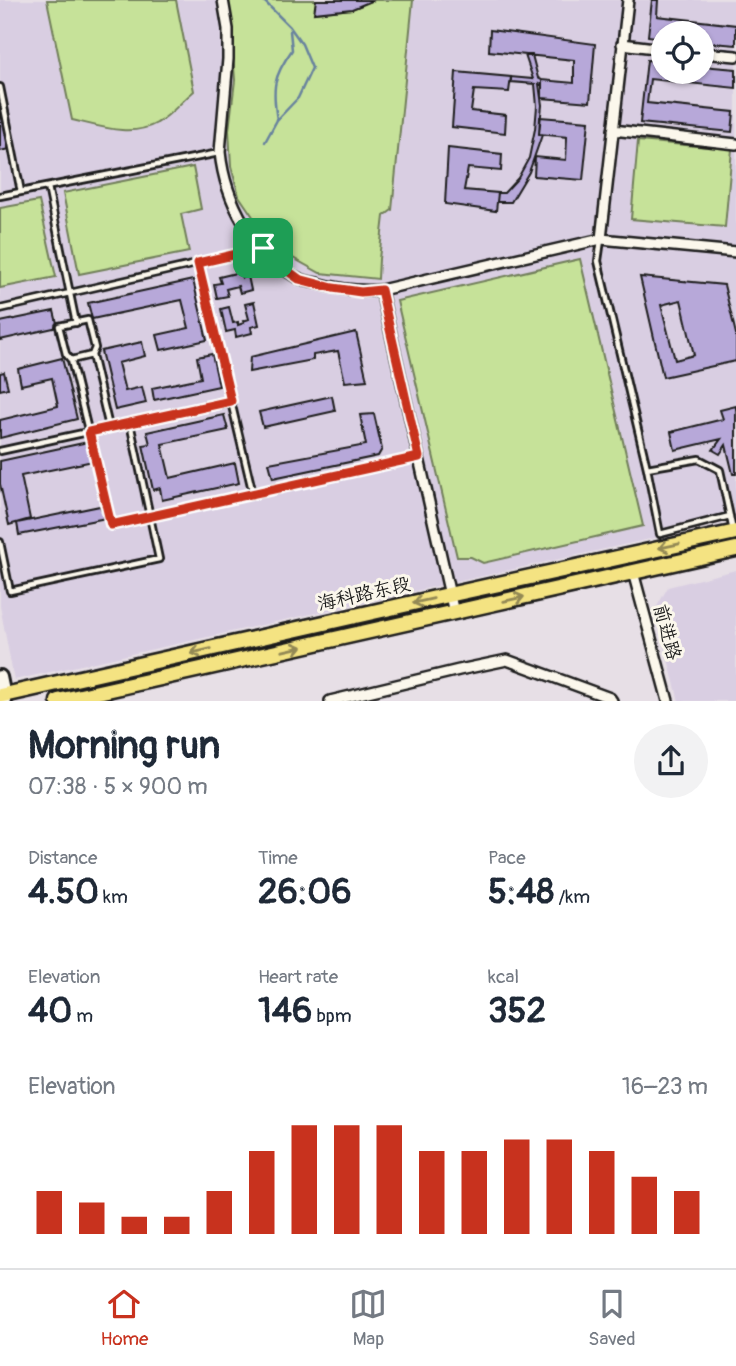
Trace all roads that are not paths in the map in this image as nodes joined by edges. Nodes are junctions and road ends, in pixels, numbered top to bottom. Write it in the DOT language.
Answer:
graph roads {
  1 [pos="223,0"];
  2 [pos="628,0"];
  3 [pos="622,44"];
  4 [pos="651,48"];
  5 [pos="714,53"];
  6 [pos="736,56"];
  7 [pos="0,87"];
  8 [pos="613,130"];
  9 [pos="736,144"];
  10 [pos="220,152"];
  11 [pos="48,187"];
  12 [pos="21,192"];
  13 [pos="0,196"];
  14 [pos="601,239"];
  15 [pos="263,248"];
  16 [pos="736,252"];
  17 [pos="198,263"];
  18 [pos="381,290"];
  19 [pos="70,293"];
  20 [pos="0,309"];
  21 [pos="76,323"];
  22 [pos="92,355"];
  23 [pos="71,360"];
  24 [pos="231,401"];
  25 [pos="130,423"];
  26 [pos="109,427"];
  27 [pos="89,432"];
  28 [pos="0,451"];
  29 [pos="419,457"];
  30 [pos="647,468"];
  31 [pos="253,494"];
  32 [pos="730,516"];
  33 [pos="150,517"];
  34 [pos="735,532"];
  35 [pos="0,542"];
  36 [pos="736,549"];
  37 [pos="633,572"];
  38 [pos="450,594"];
  39 [pos="454,613"];
  40 [pos="0,677"];
  41 [pos="3,698"];
  42 [pos="58,701"];
  43 [pos="330,701"];
  44 [pos="612,701"];
  45 [pos="668,701"];
  1 -- 10 [label="street"];
  2 -- 3 [label="street"];
  3 -- 4 [label="street"];
  3 -- 8 [label="street"];
  5 -- 6 [label="street"];
  7 -- 12 [label="lane"];
  8 -- 9 [label="street"];
  8 -- 14 [label="street"];
  10 -- 11 [label="lane"];
  10 -- 15 [label="street"];
  11 -- 12 [label="lane"];
  11 -- 19 [label="lane"];
  12 -- 13 [label="lane"];
  14 -- 16 [label="street"];
  14 -- 18 [label="street"];
  14 -- 30 [label="lane"];
  15 -- 17 [label="lane"];
  15 -- 18 [label="street"];
  17 -- 19 [label="lane"];
  17 -- 24 [label="lane"];
  18 -- 29 [label="street"];
  19 -- 20 [label="lane"];
  19 -- 21 [label="lane"];
  21 -- 22 [label="lane"];
  21 -- 23 [label="lane"];
  22 -- 23 [label="lane"];
  22 -- 26 [label="lane"];
  23 -- 27 [label="lane"];
  24 -- 25 [label="lane"];
  24 -- 31 [label="lane"];
  25 -- 26 [label="lane"];
  25 -- 33 [label="lane"];
  26 -- 27 [label="lane"];
  27 -- 28 [label="lane"];
  27 -- 33 [label="lane"];
  29 -- 31 [label="lane"];
  29 -- 38 [label="street"];
  30 -- 32 [label="lane"];
  30 -- 32 [label="lane"];
  31 -- 33 [label="lane"];
  32 -- 34 [label="lane"];
  33 -- 35 [label="lane"];
  34 -- 38 [label="main road, 海科路东段, one-way"];
  36 -- 37 [label="main road, 海科路东段"];
  39 -- 37 [label="main road, 海科路东段, one-way"];
  37 -- 45 [label="street, 前进路"];
  38 -- 39 [label="street"];
  38 -- 41 [label="main road, 海科路东段, one-way"];
  42 -- 39 [label="main road, 海科路东段, one-way"];
  40 -- 41 [label="main road"];
  43 -- 44 [label="street"];
}
